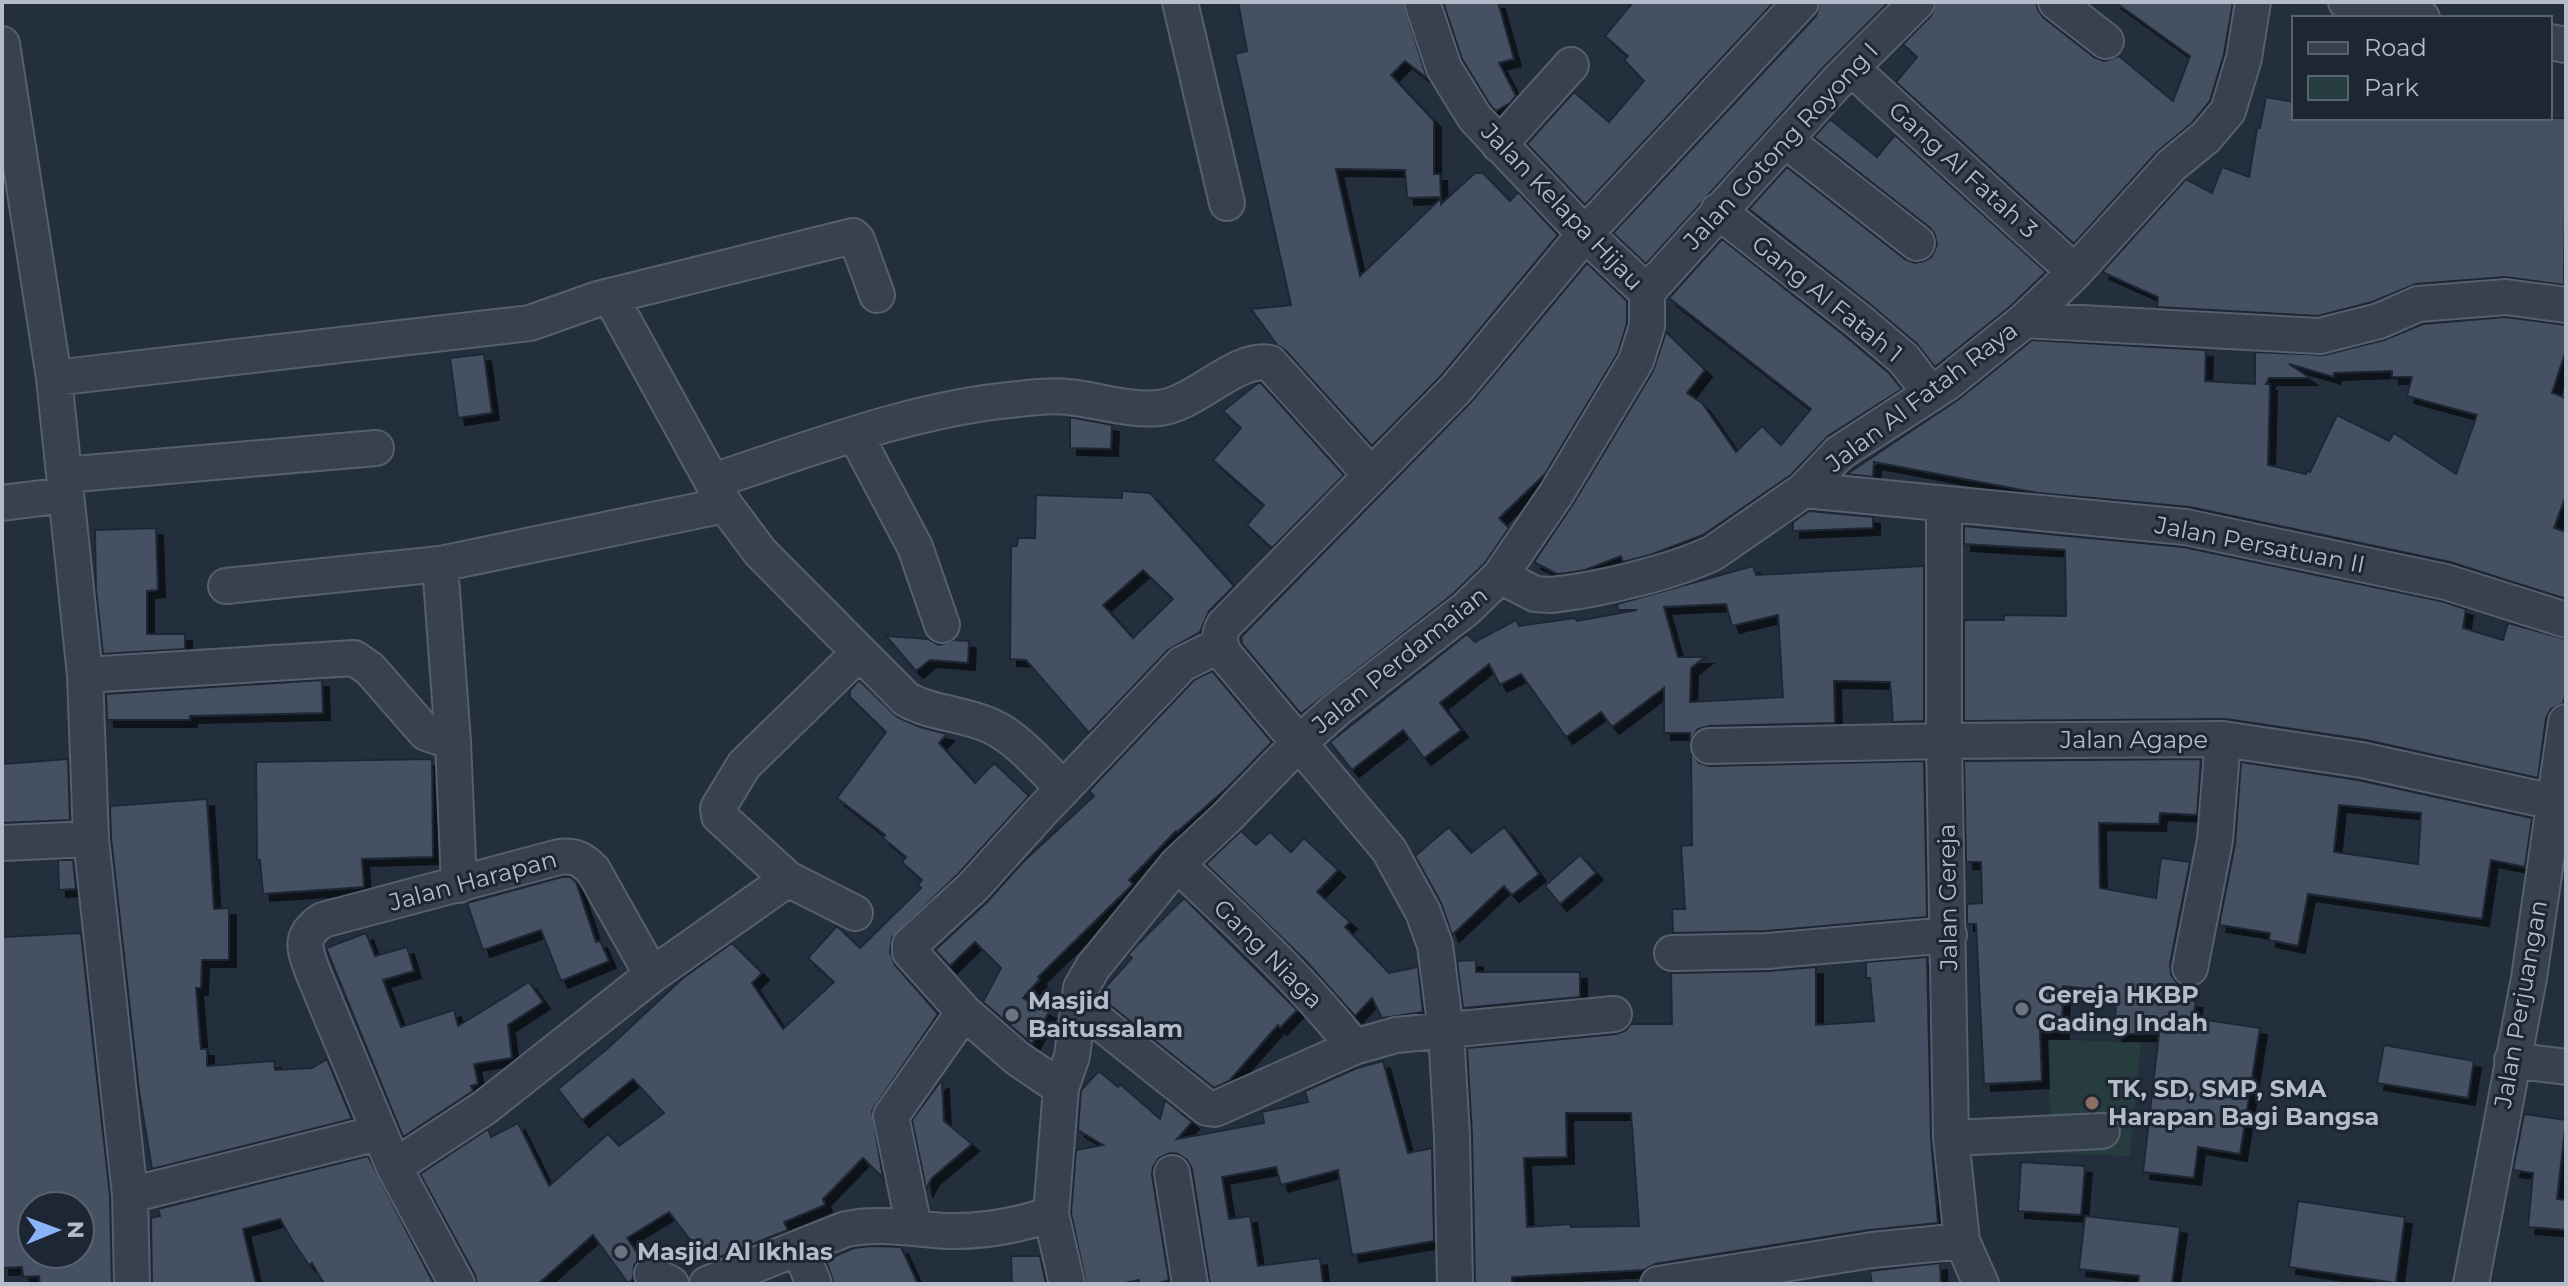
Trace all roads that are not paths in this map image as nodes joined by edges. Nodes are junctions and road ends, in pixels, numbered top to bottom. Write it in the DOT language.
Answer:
graph roads {
  1 [pos="1180,2"];
  2 [pos="1422,2"];
  3 [pos="1801,2"];
  4 [pos="1917,2"];
  5 [pos="2056,2"];
  6 [pos="2253,2"];
  7 [pos="2346,2"];
  8 [pos="2412,16"];
  9 [pos="2106,41"];
  10 [pos="2,44"];
  11 [pos="1571,65"];
  12 [pos="1851,68"];
  13 [pos="1785,140"];
  14 [pos="1499,145"];
  15 [pos="1227,203"];
  16 [pos="1718,211"];
  17 [pos="1585,234"];
  18 [pos="1917,243"];
  19 [pos="2075,272"];
  20 [pos="1647,292"];
  21 [pos="877,295"];
  22 [pos="610,296"];
  23 [pos="2566,305"];
  24 [pos="2025,320"];
  25 [pos="54,378"];
  26 [pos="1930,393"];
  27 [pos="855,434"];
  28 [pos="376,448"];
  29 [pos="1371,475"];
  30 [pos="65,485"];
  31 [pos="1804,490"];
  32 [pos="719,493"];
  33 [pos="2,503"];
  34 [pos="1944,505"];
  35 [pos="440,564"];
  36 [pos="1500,576"];
  37 [pos="226,586"];
  38 [pos="2566,620"];
  39 [pos="942,625"];
  40 [pos="1220,645"];
  41 [pos="858,654"];
  42 [pos="85,675"];
  43 [pos="2566,722"];
  44 [pos="2223,739"];
  45 [pos="1944,741"];
  46 [pos="453,742"];
  47 [pos="1299,743"];
  48 [pos="1709,746"];
  49 [pos="1063,788"];
  50 [pos="2554,802"];
  51 [pos="91,839"];
  52 [pos="2,843"];
  53 [pos="1177,864"];
  54 [pos="788,879"];
  55 [pos="459,885"];
  56 [pos="855,913"];
  57 [pos="1949,935"];
  58 [pos="1672,953"];
  59 [pos="2190,968"];
  60 [pos="652,975"];
  61 [pos="1078,1005"];
  62 [pos="964,1012"];
  63 [pos="1614,1014"];
  64 [pos="1446,1031"];
  65 [pos="1354,1047"];
  66 [pos="2512,1060"];
  67 [pos="2566,1067"];
  68 [pos="1061,1088"];
  69 [pos="2102,1131"];
  70 [pos="378,1133"];
  71 [pos="1951,1138"];
  72 [pos="394,1167"];
  73 [pos="1172,1173"];
  74 [pos="130,1195"];
  75 [pos="1051,1214"];
  76 [pos="914,1227"];
  77 [pos="1962,1241"];
  78 [pos="799,1248"];
  79 [pos="132,1284"];
  80 [pos="457,1284"];
  81 [pos="707,1284"];
  82 [pos="814,1284"];
  83 [pos="1067,1284"];
  84 [pos="1190,1284"];
  85 [pos="1455,1284"];
  86 [pos="1658,1284"];
  87 [pos="1981,1284"];
  88 [pos="2471,1284"];
  1 -- 15 [label="street"];
  2 -- 14 [label="street, Jalan Kelapa Hijau"];
  3 -- 17 [label="street"];
  4 -- 12 [label="street, Jalan Gotong Royong I"];
  5 -- 9 [label="street"];
  6 -- 19 [label="street, Jalan Al Fatah Raya"];
  7 -- 8 [label="street"];
  10 -- 25 [label="street"];
  11 -- 14 [label="street"];
  12 -- 13 [label="street, Jalan Gotong Royong I"];
  12 -- 19 [label="street, Gang Al Fatah 3"];
  13 -- 16 [label="street, Jalan Gotong Royong I"];
  13 -- 18 [label="street"];
  14 -- 17 [label="street, Jalan Kelapa Hijau"];
  16 -- 20 [label="street, Jalan Gotong Royong I"];
  16 -- 26 [label="street, Gang Al Fatah 1"];
  17 -- 20 [label="street, Jalan Kelapa Hijau"];
  17 -- 29 [label="street"];
  19 -- 24 [label="street, Jalan Al Fatah Raya"];
  20 -- 36 [label="street, Jalan Kelapa Hijau"];
  21 -- 22 [label="street"];
  22 -- 25 [label="street"];
  22 -- 32 [label="street"];
  23 -- 24 [label="street"];
  24 -- 26 [label="street, Jalan Al Fatah Raya"];
  25 -- 30 [label="street"];
  26 -- 31 [label="street, Jalan Al Fatah Raya"];
  27 -- 29 [label="street"];
  27 -- 32 [label="street"];
  27 -- 39 [label="street"];
  28 -- 30 [label="street"];
  29 -- 40 [label="street"];
  30 -- 33 [label="street"];
  30 -- 42 [label="street"];
  31 -- 34 [label="street, Jalan Persatuan II"];
  31 -- 36 [label="street, Jalan Al Fatah Raya"];
  32 -- 35 [label="street"];
  32 -- 41 [label="street"];
  34 -- 38 [label="street, Jalan Persatuan II"];
  34 -- 45 [label="street, Jalan Gereja"];
  35 -- 37 [label="street"];
  35 -- 46 [label="street"];
  36 -- 47 [label="street, Jalan Perdamaian"];
  40 -- 47 [label="street"];
  40 -- 49 [label="street"];
  41 -- 49 [label="street"];
  41 -- 54 [label="street"];
  42 -- 46 [label="street"];
  42 -- 51 [label="street"];
  43 -- 50 [label="street, Jalan Perjuangan"];
  44 -- 45 [label="street, Jalan Agape"];
  44 -- 50 [label="street, Jalan Agape"];
  44 -- 59 [label="street"];
  45 -- 48 [label="street, Jalan Agape"];
  45 -- 57 [label="street, Jalan Gereja"];
  46 -- 55 [label="street"];
  47 -- 53 [label="street, Jalan Perdamaian"];
  47 -- 64 [label="street"];
  49 -- 62 [label="street"];
  50 -- 66 [label="street, Jalan Perjuangan"];
  51 -- 52 [label="street"];
  51 -- 74 [label="street"];
  53 -- 61 [label="street, Jalan Perdamaian"];
  53 -- 65 [label="street, Gang Niaga"];
  54 -- 56 [label="street"];
  54 -- 60 [label="street"];
  55 -- 60 [label="street, Jalan Harapan"];
  55 -- 70 [label="street, Jalan Harapan"];
  57 -- 58 [label="street"];
  57 -- 71 [label="street, Jalan Gereja"];
  60 -- 72 [label="street"];
  61 -- 65 [label="street"];
  61 -- 68 [label="street, Jalan Perdamaian"];
  62 -- 68 [label="street"];
  62 -- 76 [label="street"];
  63 -- 64 [label="street"];
  64 -- 65 [label="street"];
  64 -- 85 [label="street"];
  66 -- 67 [label="street"];
  66 -- 88 [label="street, Jalan Perjuangan"];
  68 -- 75 [label="street, Jalan Perdamaian"];
  69 -- 71 [label="street"];
  70 -- 72 [label="street, Jalan Harapan"];
  70 -- 74 [label="street"];
  71 -- 77 [label="street, Jalan Gereja"];
  72 -- 80 [label="street, Jalan Harapan"];
  73 -- 84 [label="street"];
  74 -- 79 [label="street"];
  75 -- 76 [label="street"];
  75 -- 83 [label="street, Jalan Perdamaian"];
  76 -- 78 [label="street"];
  77 -- 86 [label="street"];
  77 -- 87 [label="street, Jalan Gereja"];
  78 -- 81 [label="street"];
  78 -- 82 [label="street"];
}
